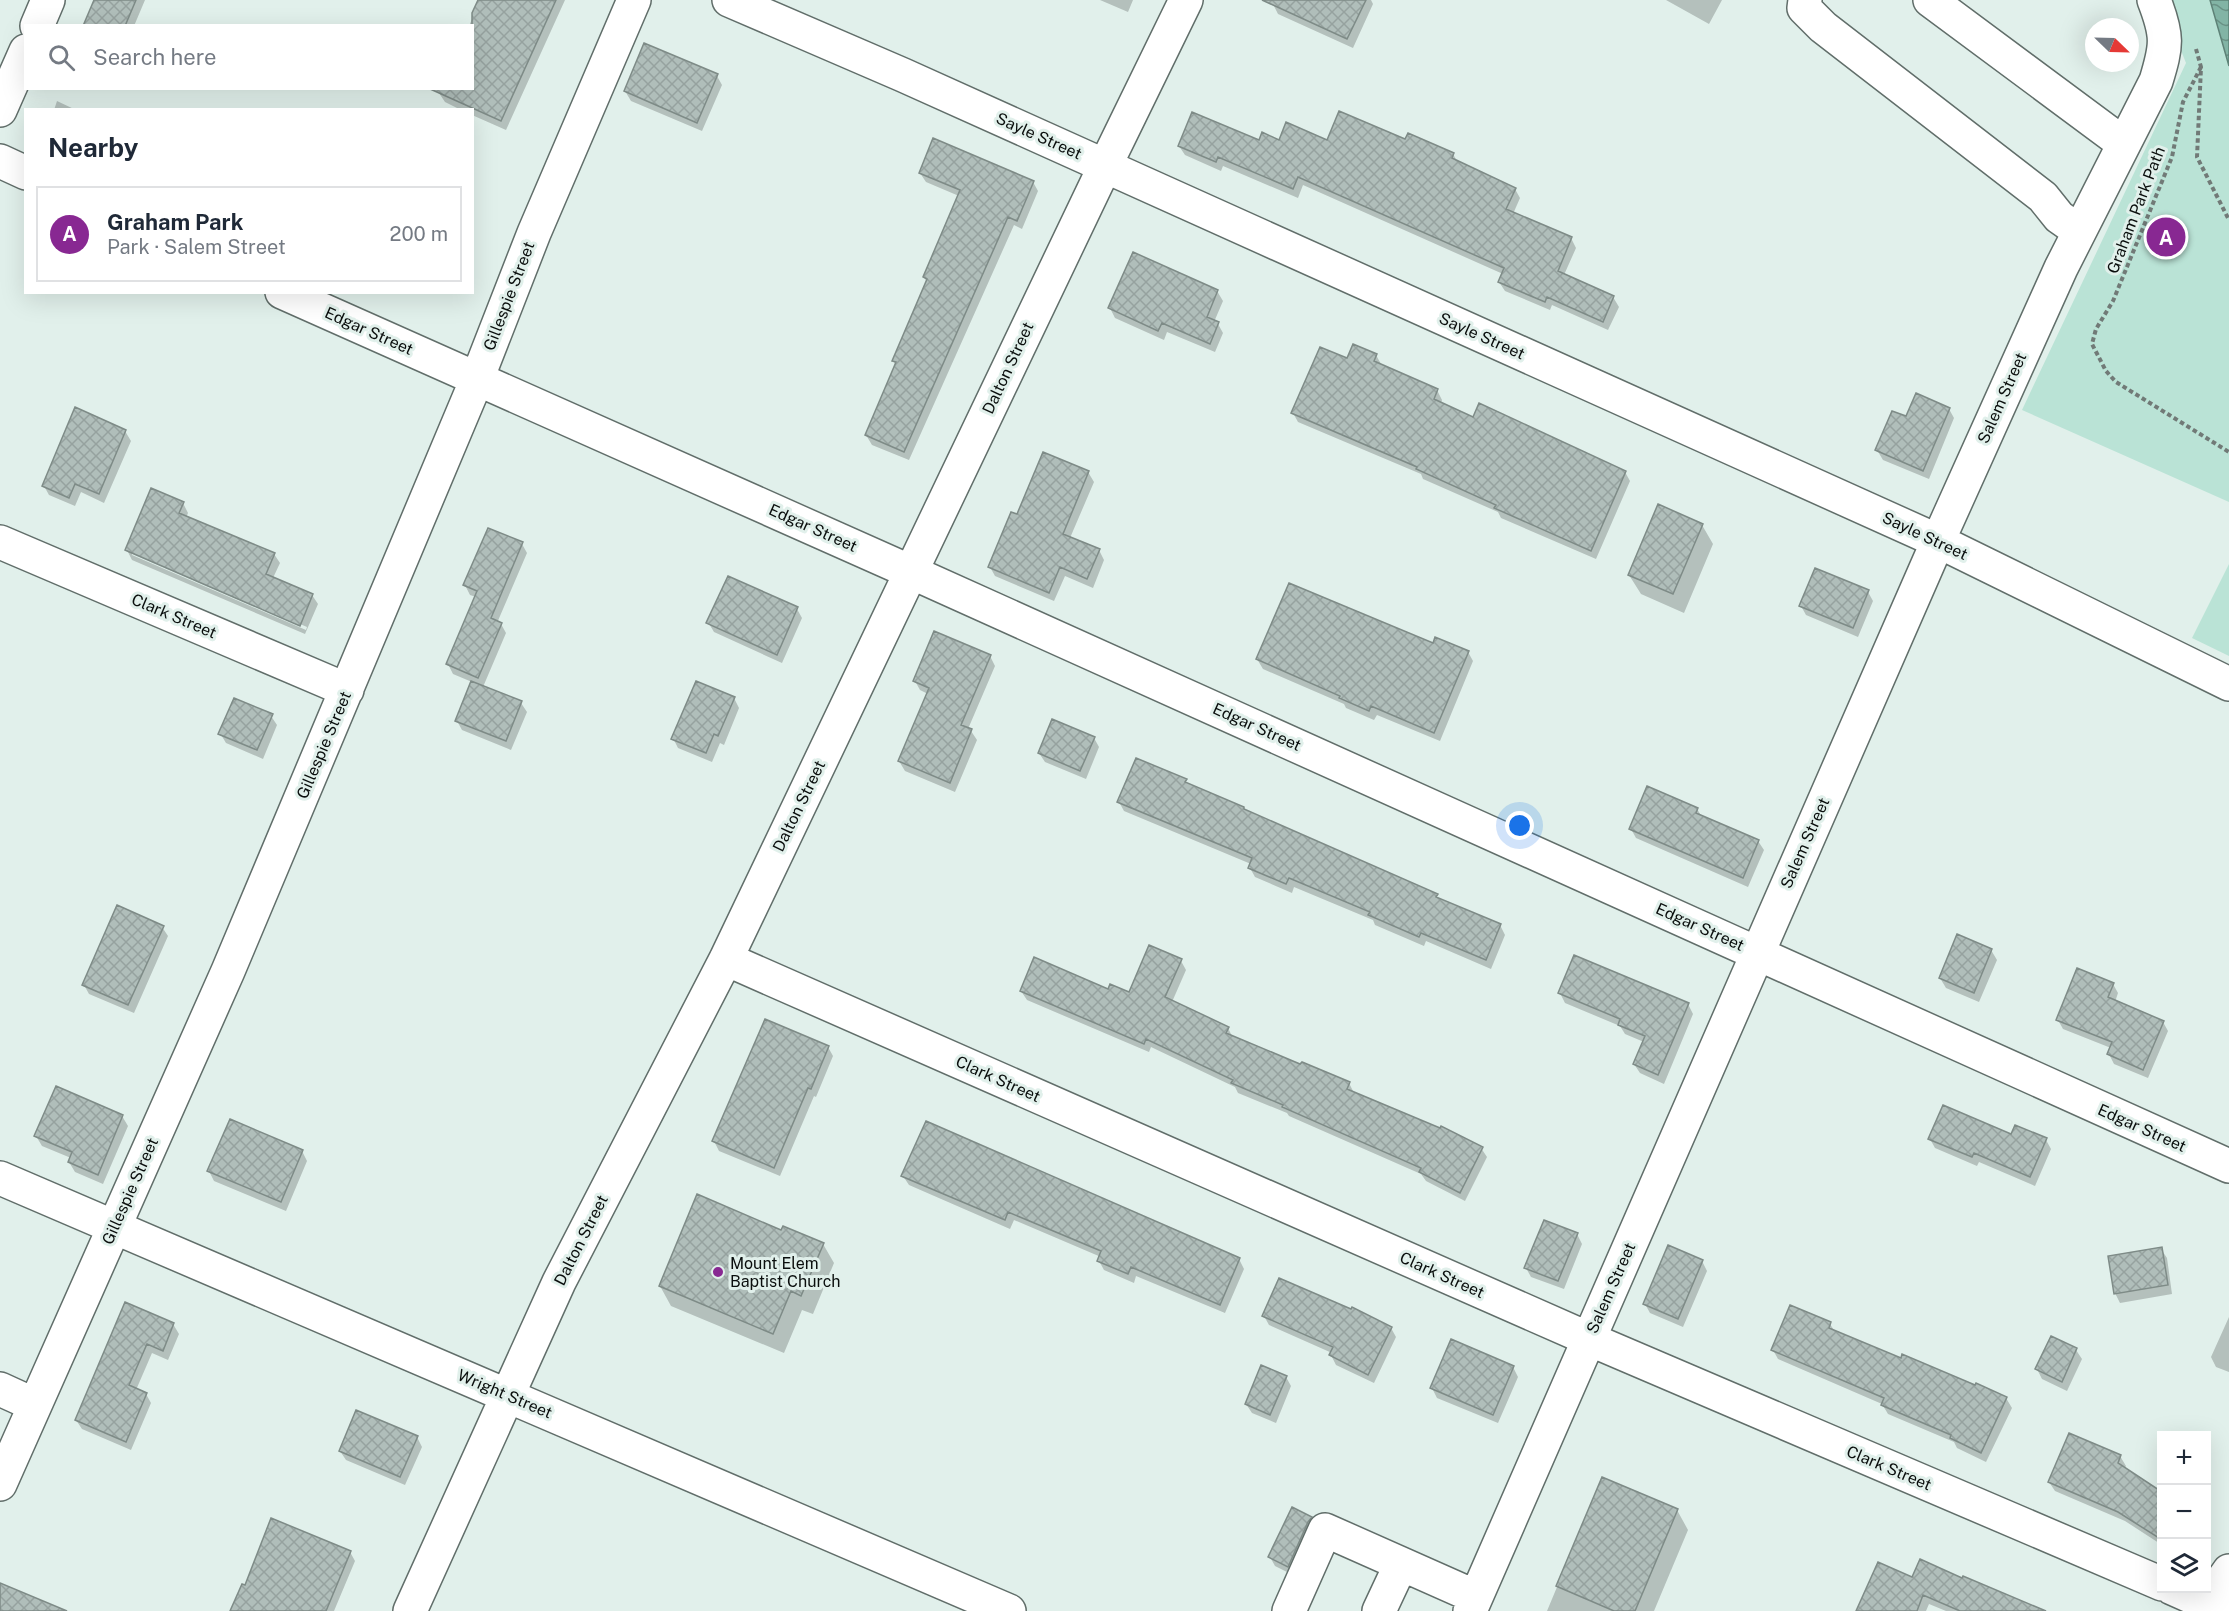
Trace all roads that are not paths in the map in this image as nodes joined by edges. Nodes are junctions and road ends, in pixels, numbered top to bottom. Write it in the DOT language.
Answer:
graph roads {
  1 [pos="48,0"];
  2 [pos="634,0"];
  3 [pos="729,0"];
  4 [pos="1186,0"];
  5 [pos="1805,0"];
  6 [pos="1930,0"];
  7 [pos="2154,0"];
  8 [pos="38,24"];
  9 [pos="24,56"];
  10 [pos="0,110"];
  11 [pos="2124,144"];
  12 [pos="0,161"];
  13 [pos="1105,166"];
  14 [pos="24,172"];
  15 [pos="2079,231"];
  16 [pos="286,294"];
  17 [pos="477,380"];
  18 [pos="1938,541"];
  19 [pos="0,542"];
  20 [pos="911,572"];
  21 [pos="2229,684"];
  22 [pos="347,690"];
  23 [pos="1757,952"];
  24 [pos="726,960"];
  25 [pos="2229,1166"];
  26 [pos="0,1178"];
  27 [pos="115,1227"];
  28 [pos="1588,1339"];
  29 [pos="0,1389"];
  30 [pos="508,1395"];
  31 [pos="35,1405"];
  32 [pos="0,1484"];
  33 [pos="1401,1564"];
  34 [pos="2229,1571"];
  35 [pos="2157,1582"];
  36 [pos="2182,1593"];
  37 [pos="1473,1604"];
  38 [pos="2211,1608"];
  39 [pos="410,1611"];
  40 [pos="1009,1611"];
  41 [pos="1289,1611"];
  42 [pos="1379,1611"];
  1 -- 8 [label="street"];
  2 -- 17 [label="street, Gillespie Street"];
  3 -- 13 [label="street, Sayle Street"];
  4 -- 13 [label="street, Dalton Street"];
  5 -- 15 [label="street"];
  6 -- 11 [label="street"];
  7 -- 11 [label="street, Salem Street"];
  9 -- 10 [label="street"];
  11 -- 15 [label="street, Salem Street"];
  12 -- 14 [label="street"];
  13 -- 18 [label="street, Sayle Street"];
  13 -- 20 [label="street, Dalton Street"];
  15 -- 18 [label="street, Salem Street"];
  16 -- 17 [label="street, Edgar Street"];
  17 -- 20 [label="street, Edgar Street"];
  17 -- 22 [label="street, Gillespie Street"];
  18 -- 21 [label="street, Sayle Street"];
  18 -- 23 [label="street, Salem Street"];
  19 -- 22 [label="street, Clark Street"];
  20 -- 23 [label="street, Edgar Street"];
  20 -- 24 [label="street, Dalton Street"];
  22 -- 27 [label="street, Gillespie Street"];
  23 -- 25 [label="street, Edgar Street"];
  23 -- 28 [label="street, Salem Street"];
  24 -- 28 [label="street, Clark Street"];
  24 -- 30 [label="street, Dalton Street"];
  26 -- 27 [label="street, Wright Street"];
  27 -- 30 [label="street, Wright Street"];
  27 -- 31 [label="street, Gillespie Street"];
  28 -- 35 [label="street, Clark Street"];
  28 -- 37 [label="street, Salem Street"];
  29 -- 31 [label="street"];
  30 -- 39 [label="street, Dalton Street"];
  30 -- 40 [label="street, Wright Street"];
  31 -- 32 [label="street, Gillespie Street"];
  33 -- 37 [label="street"];
  33 -- 41 [label="street"];
  33 -- 42 [label="street"];
  34 -- 38 [label="street"];
  36 -- 38 [label="street"];
}
